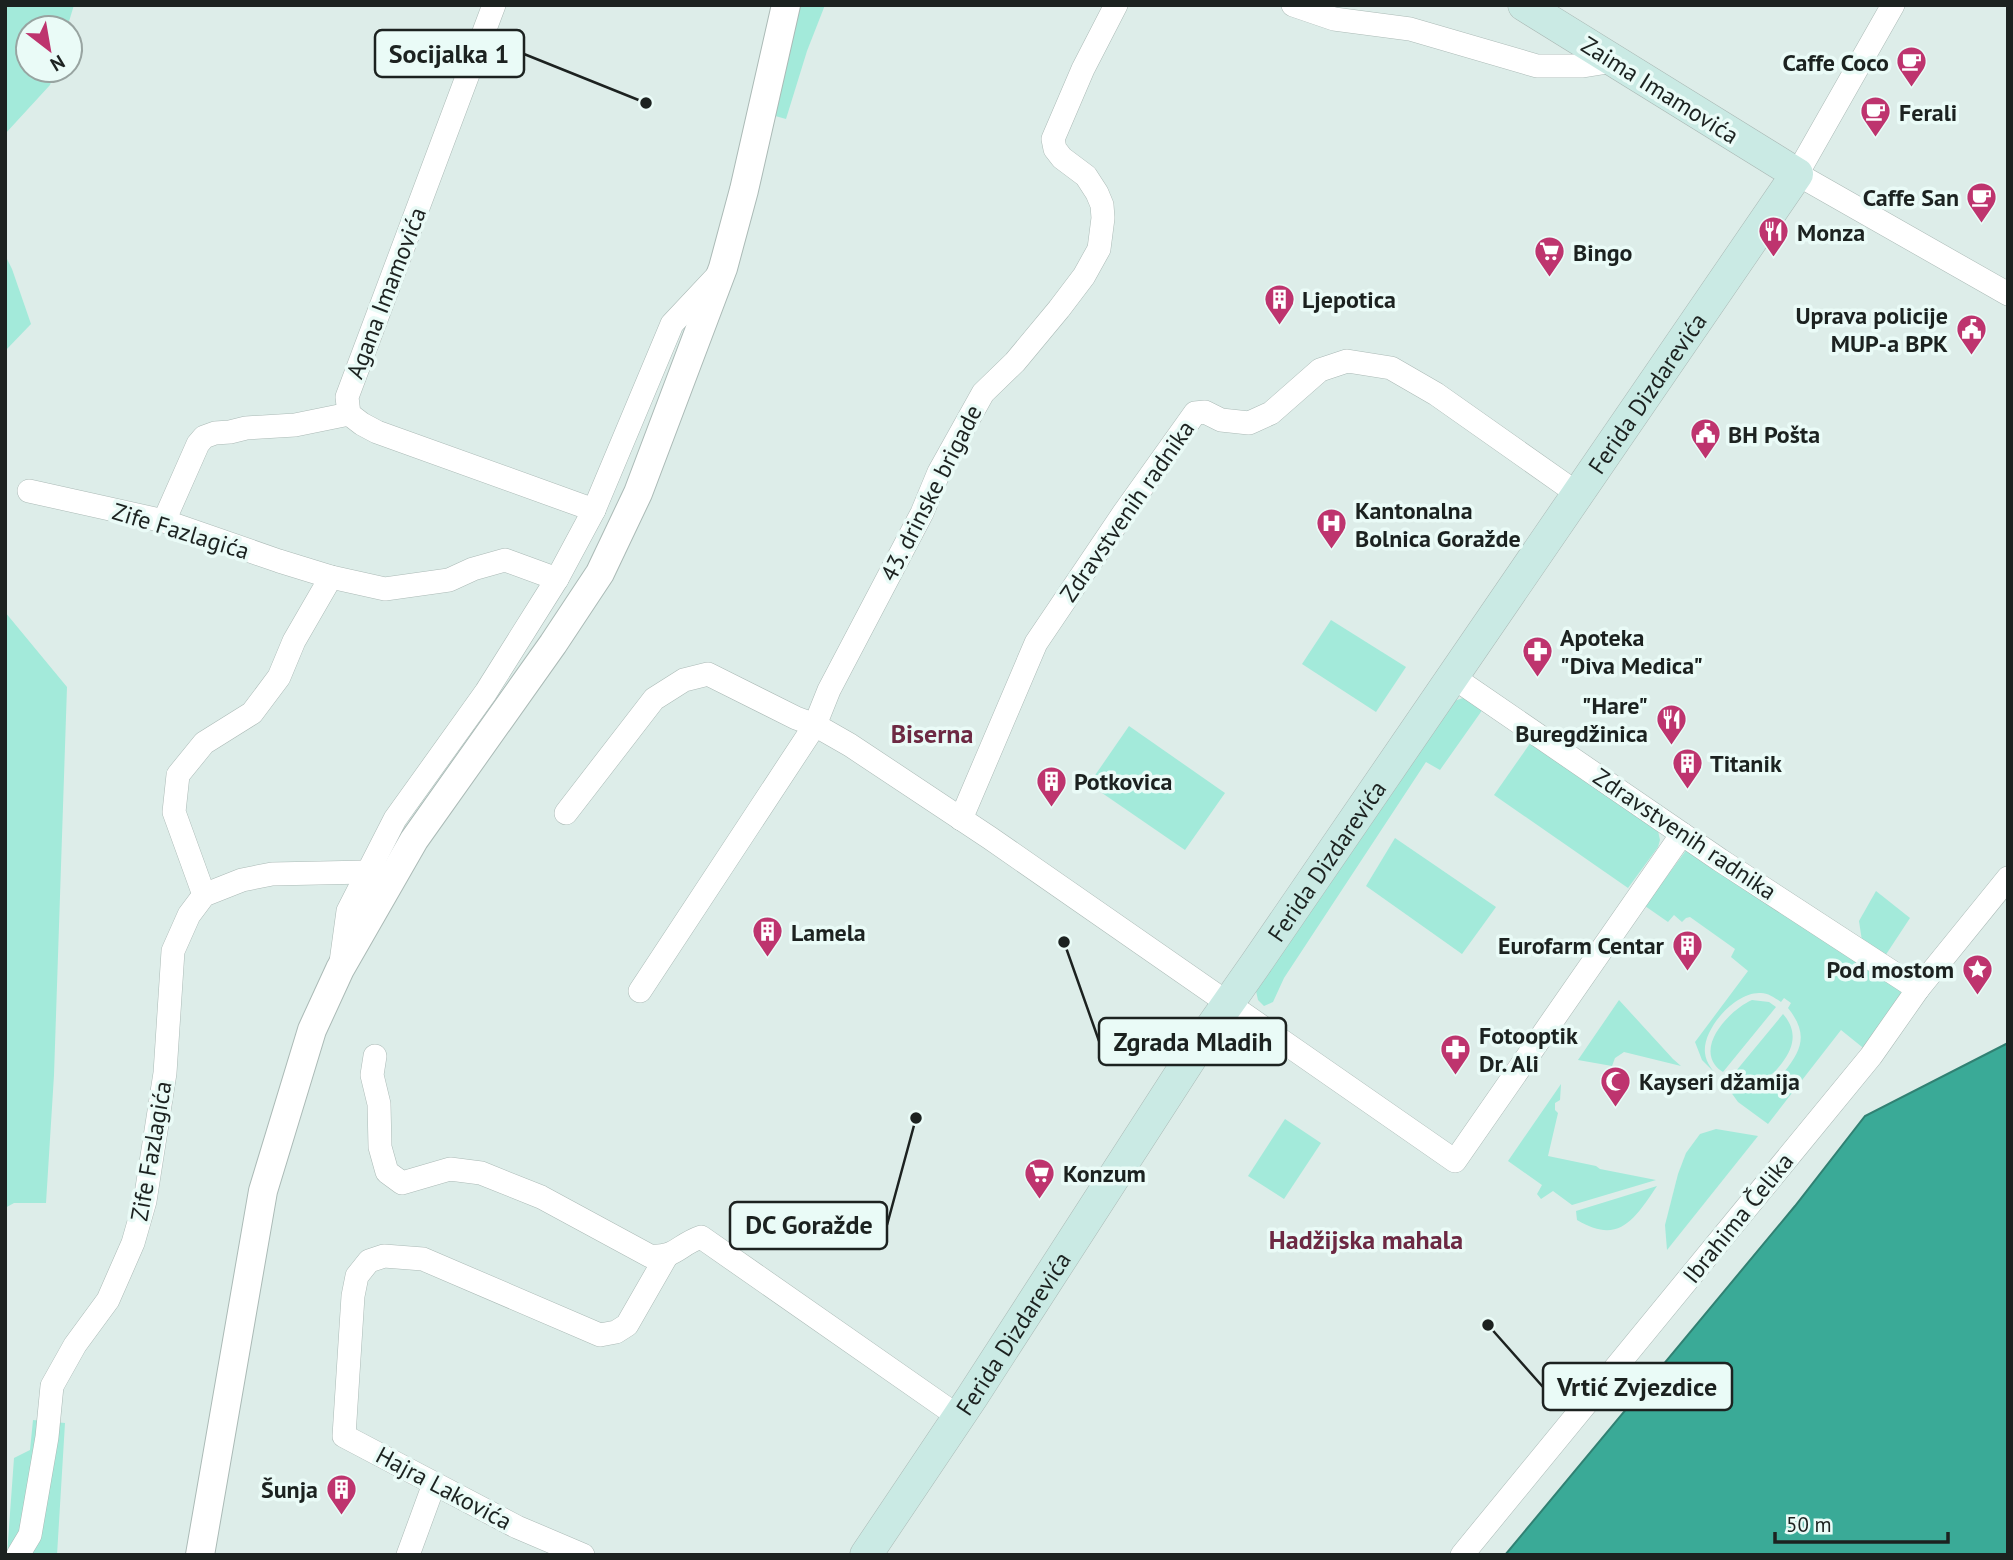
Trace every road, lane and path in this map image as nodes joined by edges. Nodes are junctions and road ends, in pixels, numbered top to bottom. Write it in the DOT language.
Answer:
graph roads {
  1 [pos="494,5"];
  2 [pos="786,5"];
  3 [pos="1116,5"];
  4 [pos="1293,5"];
  5 [pos="1524,5"];
  6 [pos="1893,5"];
  7 [pos="1614,61"];
  8 [pos="1797,174"];
  9 [pos="723,268"];
  10 [pos="2008,294"];
  11 [pos="349,414"];
  12 [pos="29,492"];
  13 [pos="1578,494"];
  14 [pos="594,510"];
  15 [pos="164,521"];
  16 [pos="331,577"];
  17 [pos="557,579"];
  18 [pos="1453,677"];
  19 [pos="815,725"];
  20 [pos="566,813"];
  21 [pos="961,818"];
  22 [pos="1682,834"];
  23 [pos="367,872"];
  24 [pos="2008,878"];
  25 [pos="204,895"];
  26 [pos="340,969"];
  27 [pos="1918,989"];
  28 [pos="640,991"];
  29 [pos="1229,1004"];
  30 [pos="375,1056"];
  31 [pos="666,1258"];
  32 [pos="959,1417"];
  33 [pos="434,1484"];
  34 [pos="18,1555"];
  35 [pos="200,1555"];
  36 [pos="408,1555"];
  37 [pos="583,1555"];
  38 [pos="866,1555"];
  39 [pos="1462,1555"];
  1 -- 11 [label="street, Agana Imamovića"];
  2 -- 9 [label="street"];
  3 -- 19 [label="street, 43. drinske brigade"];
  4 -- 7 [label="street"];
  5 -- 7 [label="main road, Zaima Imamovića"];
  6 -- 8 [label="street"];
  7 -- 8 [label="main road, Zaima Imamovića"];
  8 -- 10 [label="street, Zaima Imamovića"];
  8 -- 13 [label="main road, Ferida Dizdarevića"];
  9 -- 14 [label="street"];
  9 -- 26 [label="street"];
  11 -- 14 [label="street, Agana Imamovića"];
  11 -- 15 [label="street"];
  12 -- 15 [label="street, Zife Fazlagića"];
  13 -- 18 [label="main road, Ferida Dizdarevića"];
  13 -- 21 [label="street, Zdravstvenih radnika"];
  14 -- 17 [label="street"];
  15 -- 16 [label="street, Zife Fazlagića"];
  16 -- 17 [label="street, Zife Fazlagića"];
  16 -- 25 [label="street"];
  17 -- 23 [label="street"];
  18 -- 22 [label="street, Zdravstvenih radnika"];
  18 -- 29 [label="main road, Ferida Dizdarevića"];
  19 -- 20 [label="street"];
  19 -- 21 [label="street"];
  19 -- 28 [label="street, 43. drinske brigade"];
  21 -- 29 [label="street"];
  22 -- 27 [label="street, Zdravstvenih radnika"];
  22 -- 29 [label="street"];
  23 -- 25 [label="street"];
  23 -- 26 [label="street"];
  24 -- 27 [label="street, Ibrahima Čelika"];
  25 -- 34 [label="street, Zife Fazlagića"];
  26 -- 35 [label="street"];
  27 -- 39 [label="street, Ibrahima Čelika"];
  29 -- 32 [label="main road, Ferida Dizdarevića"];
  30 -- 31 [label="street"];
  31 -- 32 [label="street"];
  31 -- 33 [label="street, Hajra Lakovića"];
  32 -- 38 [label="main road, Ferida Dizdarevića"];
  33 -- 36 [label="street"];
  33 -- 37 [label="street, Hajra Lakovića"];
}
